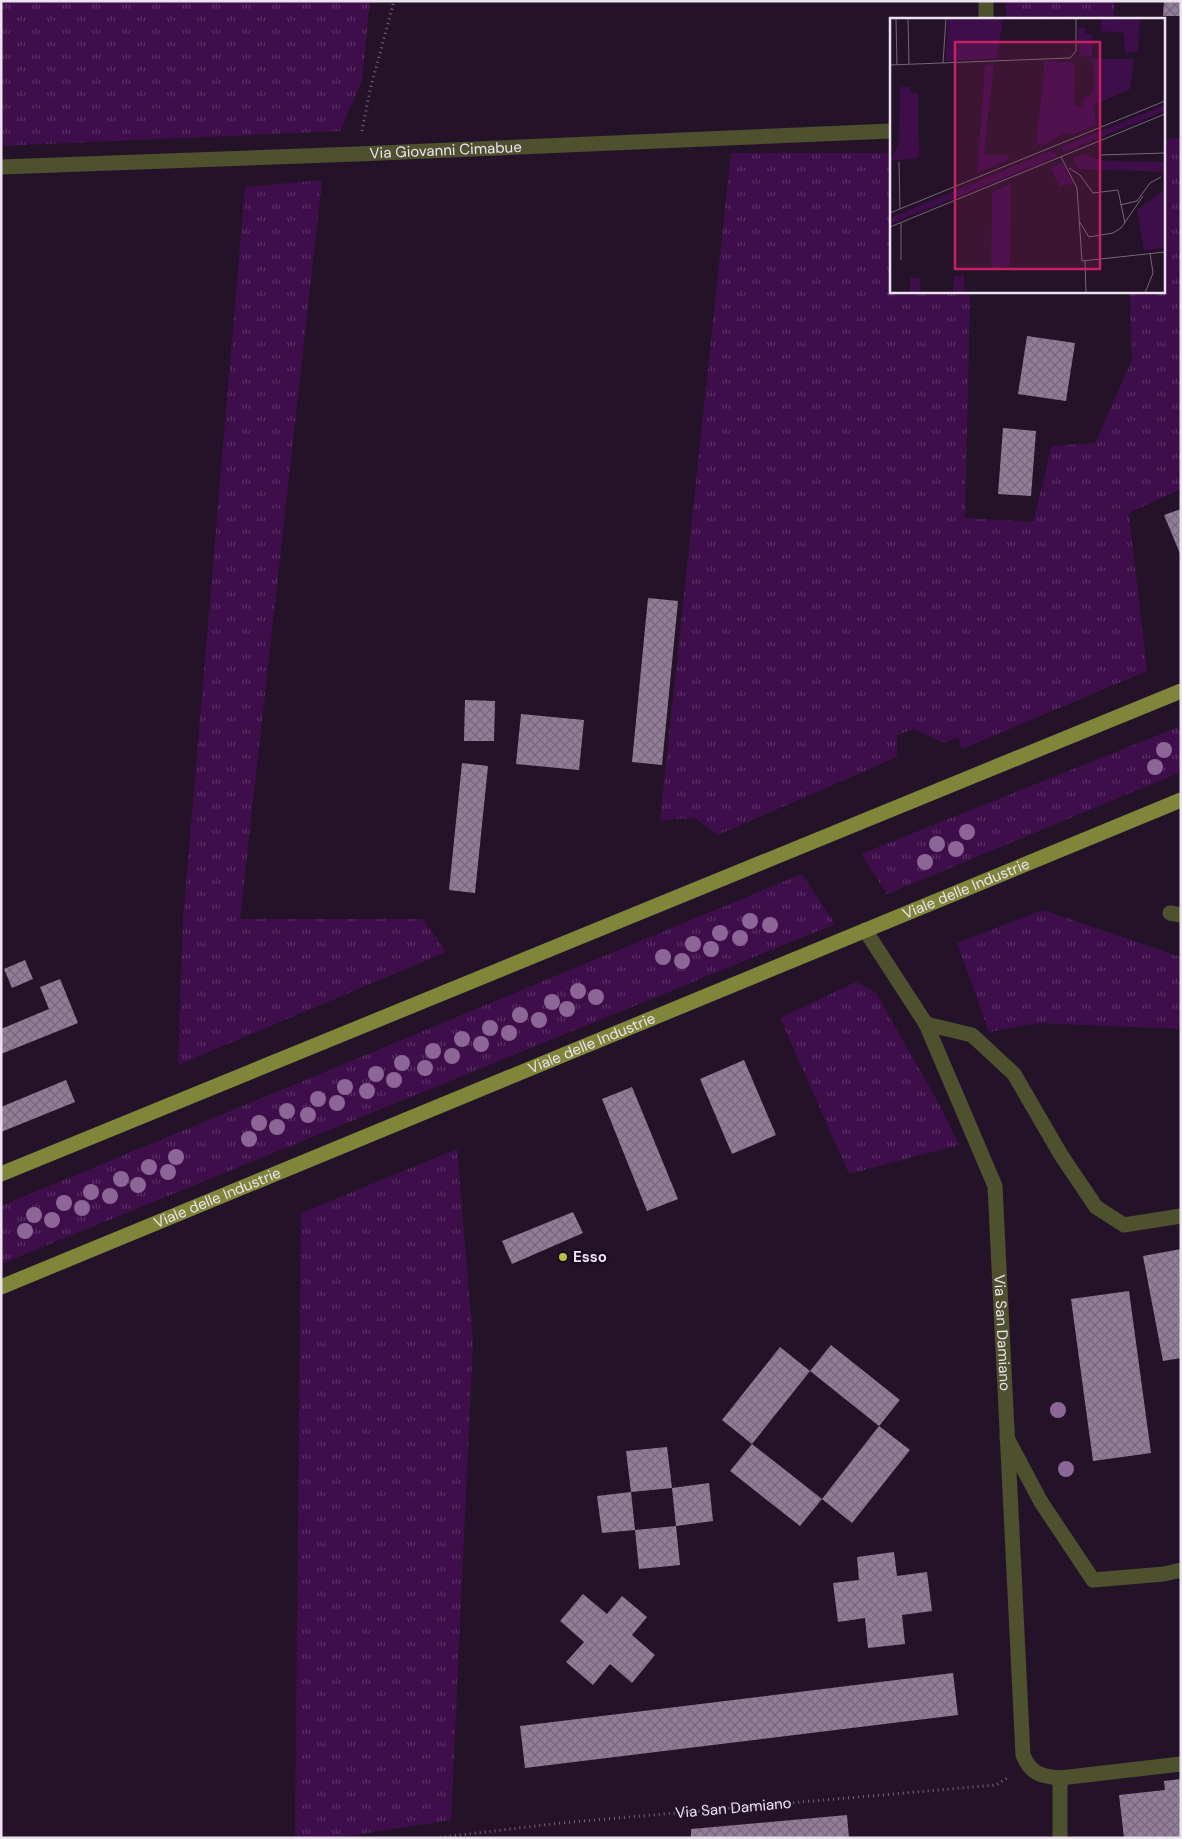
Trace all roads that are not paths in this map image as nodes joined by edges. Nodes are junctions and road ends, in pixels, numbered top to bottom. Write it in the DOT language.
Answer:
graph roads {
  1 [pos="986,1"];
  2 [pos="986,18"];
  3 [pos="890,131"];
  4 [pos="1,167"];
  5 [pos="1181,691"];
  6 [pos="1181,800"];
  7 [pos="865,930"];
  8 [pos="926,1024"];
  9 [pos="1,1174"];
  10 [pos="1181,1216"];
  11 [pos="1,1286"];
  12 [pos="1007,1438"];
  13 [pos="1181,1570"];
  14 [pos="1181,1764"];
  15 [pos="1060,1778"];
  16 [pos="1060,1838"];
  1 -- 2 [label="street"];
  3 -- 4 [label="street, Via Giovanni Cimabue"];
  5 -- 9 [label="main road"];
  6 -- 7 [label="main road, Viale delle Industrie"];
  7 -- 8 [label="street, Via San Damiano"];
  7 -- 11 [label="main road, Viale delle Industrie"];
  8 -- 10 [label="street"];
  8 -- 12 [label="street, Via San Damiano"];
  12 -- 13 [label="street"];
  12 -- 15 [label="street, Via San Damiano"];
  14 -- 15 [label="street"];
  15 -- 16 [label="street"];
}
